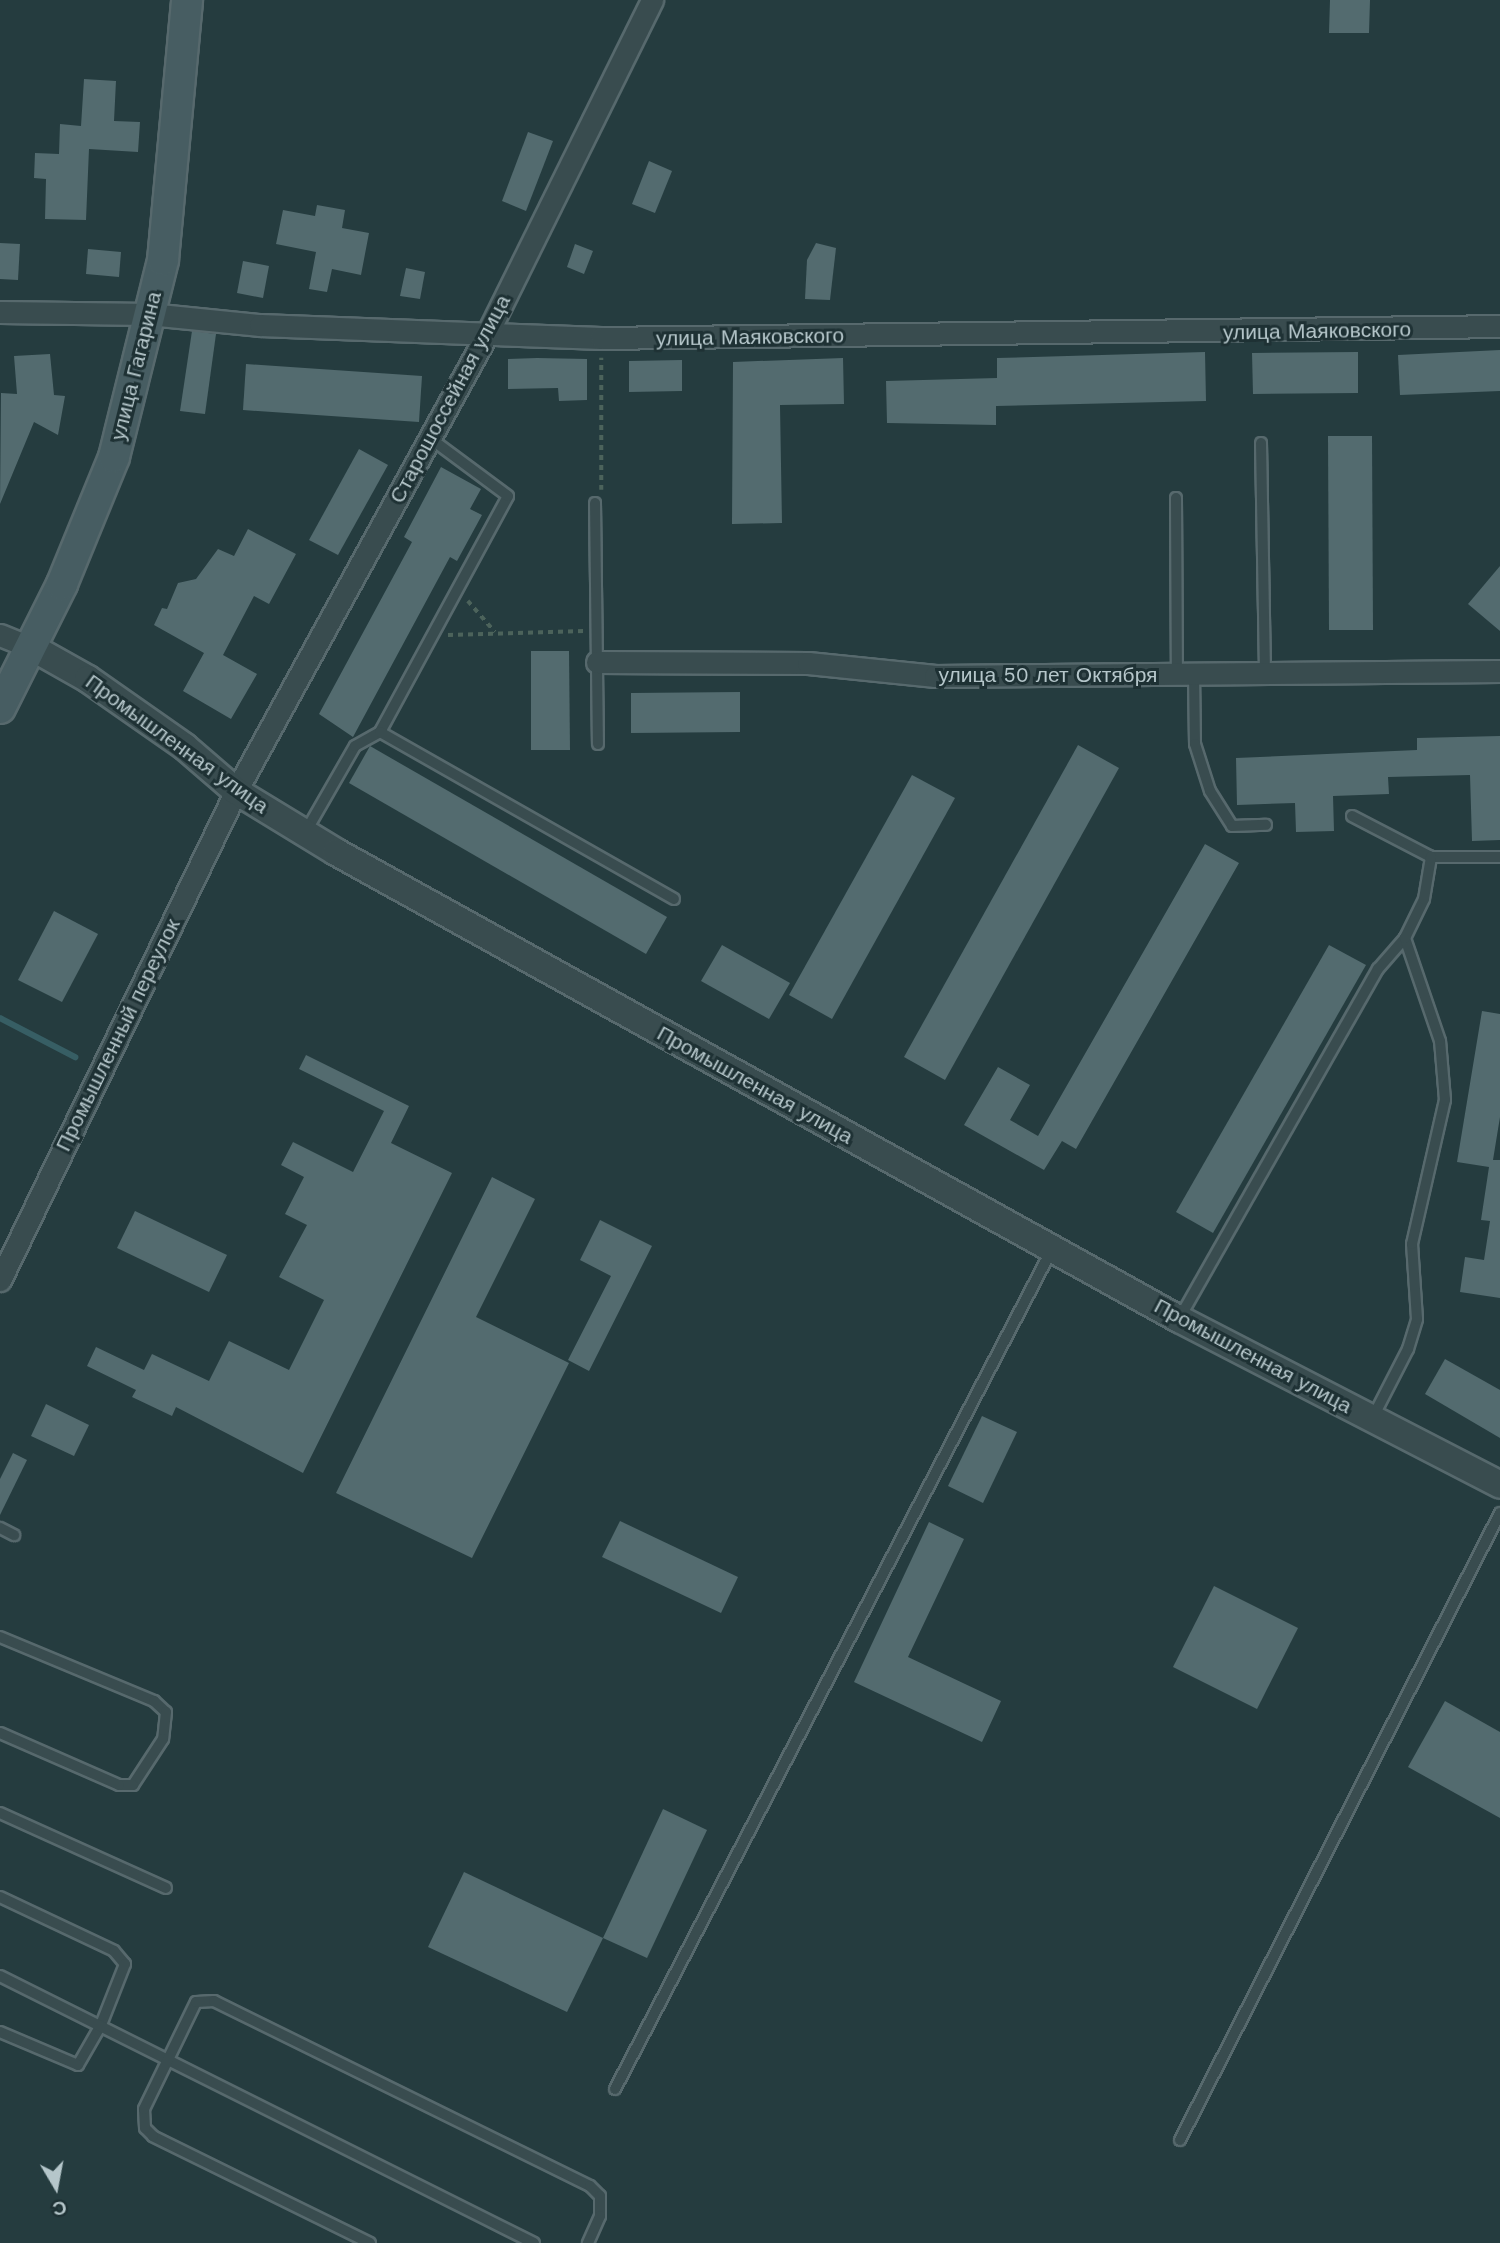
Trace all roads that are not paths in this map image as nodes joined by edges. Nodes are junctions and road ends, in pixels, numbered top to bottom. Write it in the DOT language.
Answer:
graph roads {
  1 [pos="187,0"];
  2 [pos="652,0"];
  3 [pos="0,312"];
  4 [pos="149,314"];
  5 [pos="1500,326"];
  6 [pos="487,334"];
  7 [pos="430,438"];
  8 [pos="1261,443"];
  9 [pos="1176,498"];
  10 [pos="595,503"];
  11 [pos="0,635"];
  12 [pos="33,648"];
  13 [pos="597,662"];
  14 [pos="1500,671"];
  15 [pos="1185,673"];
  16 [pos="1265,673"];
  17 [pos="0,708"];
  18 [pos="380,732"];
  19 [pos="598,744"];
  20 [pos="236,791"];
  21 [pos="1352,816"];
  22 [pos="1266,825"];
  23 [pos="306,833"];
  24 [pos="1431,857"];
  25 [pos="1500,857"];
  26 [pos="674,899"];
  27 [pos="1405,938"];
  28 [pos="1052,1249"];
  29 [pos="0,1280"];
  30 [pos="1179,1319"];
  31 [pos="1372,1419"];
  32 [pos="1500,1485"];
  33 [pos="1500,1513"];
  34 [pos="0,1528"];
  35 [pos="14,1535"];
  36 [pos="1,1640"];
  37 [pos="0,1733"];
  38 [pos="0,1813"];
  39 [pos="166,1888"];
  40 [pos="0,1897"];
  41 [pos="0,1976"];
  42 [pos="101,2025"];
  43 [pos="0,2032"];
  44 [pos="168,2057"];
  45 [pos="615,2089"];
  46 [pos="1181,2140"];
  47 [pos="370,2243"];
  48 [pos="534,2243"];
  49 [pos="588,2243"];
  1 -- 4 [label="main road, улица Гагарина"];
  2 -- 6 [label="street, Старошоссейная улица"];
  3 -- 4 [label="street, улица Маяковского"];
  4 -- 6 [label="street, улица Маяковского"];
  4 -- 12 [label="main road, улица Гагарина"];
  5 -- 6 [label="street, улица Маяковского"];
  6 -- 7 [label="street, Старошоссейная улица"];
  7 -- 18 [label="lane"];
  7 -- 20 [label="street, Старошоссейная улица"];
  8 -- 16 [label="lane"];
  9 -- 15 [label="lane"];
  10 -- 13 [label="lane"];
  11 -- 12 [label="street"];
  12 -- 17 [label="main road, улица Гагарина"];
  12 -- 20 [label="street, Промышленная улица"];
  13 -- 15 [label="street, улица 50 лет Октября"];
  13 -- 19 [label="lane"];
  14 -- 16 [label="street, улица 50 лет Октября"];
  15 -- 16 [label="street, улица 50 лет Октября"];
  15 -- 22 [label="lane"];
  18 -- 23 [label="lane"];
  18 -- 26 [label="lane"];
  20 -- 23 [label="street, Промышленная улица"];
  20 -- 29 [label="street, Промышленный переулок"];
  21 -- 24 [label="lane"];
  23 -- 28 [label="street, Промышленная улица"];
  24 -- 25 [label="lane"];
  24 -- 27 [label="lane"];
  27 -- 30 [label="lane"];
  27 -- 31 [label="lane"];
  28 -- 30 [label="street, Промышленная улица"];
  28 -- 45 [label="lane"];
  30 -- 31 [label="street, Промышленная улица"];
  31 -- 32 [label="street, Промышленная улица"];
  33 -- 46 [label="lane"];
  34 -- 35 [label="lane"];
  36 -- 37 [label="lane"];
  38 -- 39 [label="lane"];
  40 -- 42 [label="lane"];
  41 -- 42 [label="lane"];
  42 -- 43 [label="lane"];
  42 -- 44 [label="lane"];
  44 -- 47 [label="lane"];
  44 -- 48 [label="lane"];
  44 -- 49 [label="lane"];
}
